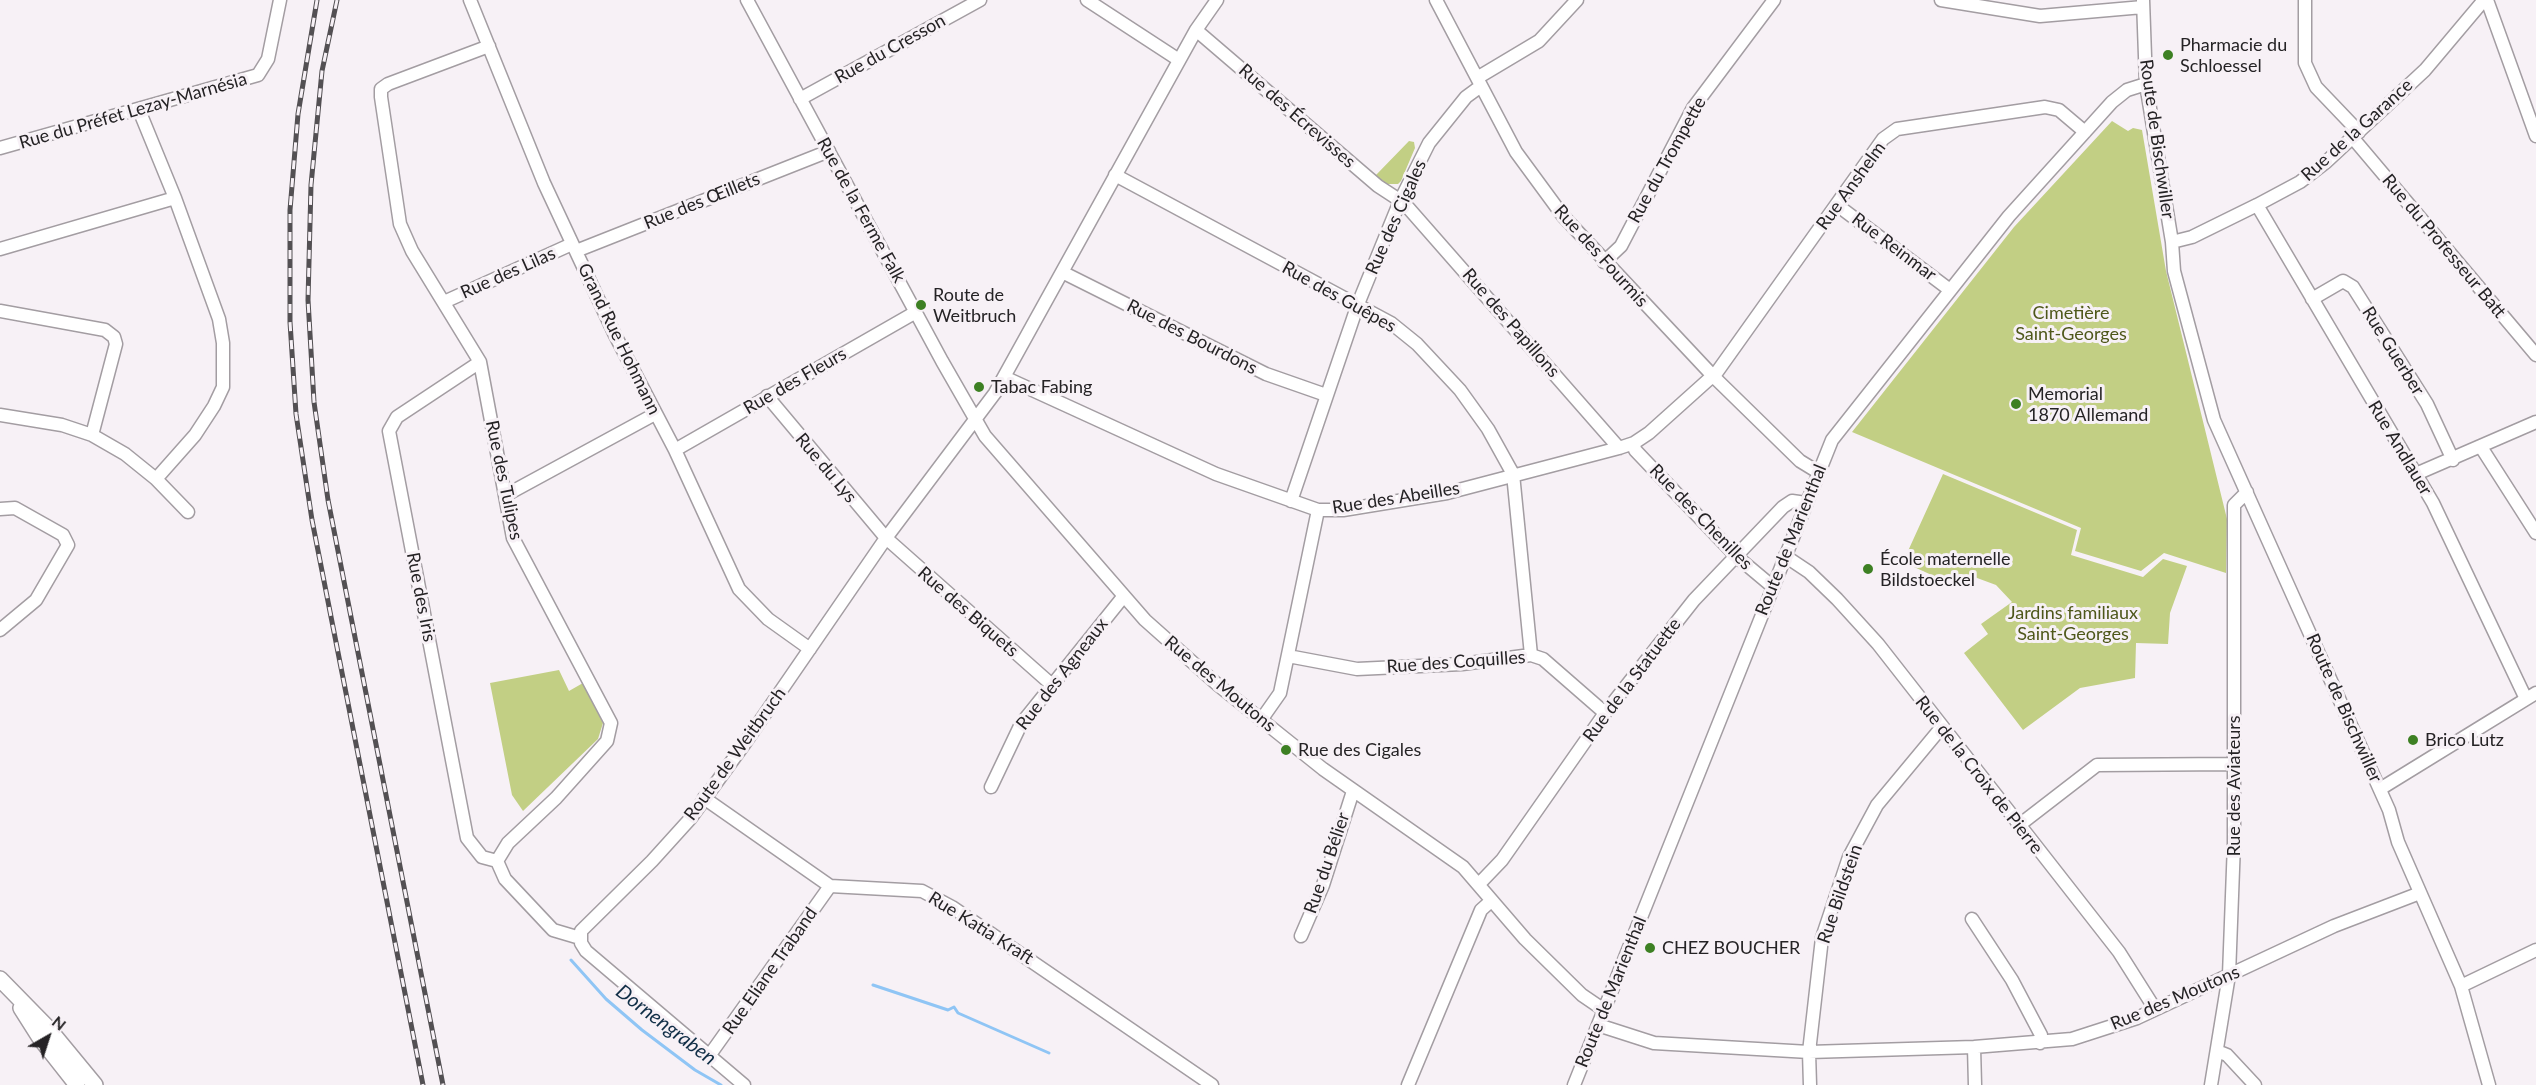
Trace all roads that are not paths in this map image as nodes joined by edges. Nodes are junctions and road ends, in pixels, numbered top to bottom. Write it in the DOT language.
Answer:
graph roads {
  1 [pos="280,0"];
  2 [pos="470,0"];
  3 [pos="747,0"];
  4 [pos="980,0"];
  5 [pos="1087,0"];
  6 [pos="1217,0"];
  7 [pos="1436,0"];
  8 [pos="1576,0"];
  9 [pos="1774,0"];
  10 [pos="1941,0"];
  11 [pos="2305,0"];
  12 [pos="2486,0"];
  13 [pos="2143,3"];
  14 [pos="1196,30"];
  15 [pos="489,46"];
  16 [pos="1179,60"];
  17 [pos="1479,82"];
  18 [pos="2146,84"];
  19 [pos="800,99"];
  20 [pos="138,110"];
  21 [pos="2085,132"];
  22 [pos="2356,134"];
  23 [pos="2536,136"];
  24 [pos="0,148"];
  25 [pos="829,151"];
  26 [pos="1114,175"];
  27 [pos="175,198"];
  28 [pos="1400,201"];
  29 [pos="1837,205"];
  30 [pos="2257,205"];
  31 [pos="2172,242"];
  32 [pos="574,248"];
  33 [pos="0,249"];
  34 [pos="1604,262"];
  35 [pos="1062,272"];
  36 [pos="1950,290"];
  37 [pos="2312,299"];
  38 [pos="444,303"];
  39 [pos="1358,304"];
  40 [pos="0,311"];
  41 [pos="916,312"];
  42 [pos="2536,355"];
  43 [pos="480,362"];
  44 [pos="1713,376"];
  45 [pos="1004,377"];
  46 [pos="1326,395"];
  47 [pos="767,396"];
  48 [pos="655,414"];
  49 [pos="0,415"];
  50 [pos="975,420"];
  51 [pos="2536,422"];
  52 [pos="92,435"];
  53 [pos="1634,443"];
  54 [pos="2481,447"];
  55 [pos="1619,448"];
  56 [pos="675,450"];
  57 [pos="2453,460"];
  58 [pos="1818,472"];
  59 [pos="1514,474"];
  60 [pos="2416,474"];
  61 [pos="156,479"];
  62 [pos="2247,492"];
  63 [pos="506,495"];
  64 [pos="1291,501"];
  65 [pos="1806,503"];
  66 [pos="0,509"];
  67 [pos="1318,510"];
  68 [pos="188,512"];
  69 [pos="2536,533"];
  70 [pos="886,538"];
  71 [pos="1736,556"];
  72 [pos="1785,556"];
  73 [pos="1773,587"];
  74 [pos="1123,597"];
  75 [pos="0,630"];
  76 [pos="810,649"];
  77 [pos="1531,655"];
  78 [pos="1288,656"];
  79 [pos="1052,685"];
  80 [pos="2531,696"];
  81 [pos="1605,713"];
  82 [pos="1261,720"];
  83 [pos="1941,728"];
  84 [pos="2233,764"];
  85 [pos="991,787"];
  86 [pos="2380,789"];
  87 [pos="1353,791"];
  88 [pos="704,798"];
  89 [pos="2018,826"];
  90 [pos="497,861"];
  91 [pos="1479,884"];
  92 [pos="830,886"];
  93 [pos="2420,893"];
  94 [pos="1491,901"];
  95 [pos="1972,919"];
  96 [pos="1300,936"];
  97 [pos="580,938"];
  98 [pos="2536,950"];
  99 [pos="2229,975"];
  100 [pos="0,979"];
  101 [pos="2462,986"];
  102 [pos="16,997"];
  103 [pos="2155,1009"];
  104 [pos="1604,1010"];
  105 [pos="1598,1025"];
  106 [pos="2040,1043"];
  107 [pos="1974,1047"];
  108 [pos="2217,1051"];
  109 [pos="1809,1052"];
  110 [pos="709,1056"];
  111 [pos="77,1085"];
  112 [pos="94,1085"];
  113 [pos="744,1085"];
  114 [pos="1212,1085"];
  115 [pos="1408,1085"];
  116 [pos="1574,1085"];
  117 [pos="1810,1085"];
  118 [pos="1975,1085"];
  119 [pos="2211,1085"];
  120 [pos="2255,1085"];
  121 [pos="2489,1085"];
  1 -- 20 [label="street, Rue du Préfet Lezay-Marnésia"];
  2 -- 15 [label="street, Grand Rue Hohmann"];
  3 -- 19 [label="street, Rue de la Ferme Falk"];
  4 -- 19 [label="street, Rue du Cresson"];
  5 -- 16 [label="street"];
  6 -- 14 [label="street, Route de Weitbruch"];
  7 -- 17 [label="street, Rue des Fourmis"];
  8 -- 17 [label="street, Rue des Cigales"];
  9 -- 34 [label="street, Rue du Trompette"];
  10 -- 13 [label="street"];
  11 -- 22 [label="street, Rue du Professeur Batt"];
  12 -- 22 [label="street, Rue de la Garance"];
  12 -- 23 [label="street"];
  13 -- 18 [label="street, Route de Bischwiller"];
  14 -- 16 [label="street, Route de Weitbruch"];
  14 -- 28 [label="street, Rue des Écrevisses"];
  15 -- 32 [label="street, Grand Rue Hohmann"];
  15 -- 38 [label="street, Rue des Tulipes"];
  16 -- 26 [label="street, Route de Weitbruch"];
  17 -- 28 [label="street, Rue des Cigales"];
  17 -- 34 [label="street, Rue des Fourmis"];
  18 -- 21 [label="street, Route de Marienthal"];
  18 -- 31 [label="street, Route de Bischwiller"];
  19 -- 25 [label="street, Rue de la Ferme Falk"];
  20 -- 24 [label="street, Rue du Préfet Lezay-Marnésia"];
  20 -- 27 [label="street"];
  21 -- 29 [label="street, Rue Anshelm"];
  21 -- 36 [label="street, Route de Marienthal"];
  22 -- 30 [label="street, Rue de la Garance"];
  22 -- 42 [label="street, Rue du Professeur Batt"];
  25 -- 32 [label="street, Rue des Œillets"];
  25 -- 41 [label="street, Rue de la Ferme Falk"];
  26 -- 35 [label="street, Route de Weitbruch"];
  26 -- 39 [label="street, Rue des Guêpes"];
  27 -- 33 [label="street"];
  27 -- 61 [label="street"];
  28 -- 39 [label="street, Rue des Cigales"];
  28 -- 55 [label="street, Rue des Papillons"];
  29 -- 36 [label="street, Rue Reinmar"];
  29 -- 44 [label="street, Rue Anshelm"];
  30 -- 31 [label="street, Rue de la Garance"];
  30 -- 37 [label="street, Rue Andlauer"];
  31 -- 62 [label="street, Route de Bischwiller"];
  32 -- 38 [label="street, Rue des Lilas"];
  32 -- 48 [label="street, Grand Rue Hohmann"];
  34 -- 44 [label="street, Rue des Fourmis"];
  35 -- 45 [label="street, Route de Weitbruch"];
  35 -- 46 [label="street, Rue des Bourdons"];
  36 -- 58 [label="street, Route de Marienthal"];
  37 -- 57 [label="street, Rue Guerber"];
  37 -- 60 [label="street, Rue Andlauer"];
  38 -- 43 [label="street, Rue des Tulipes"];
  39 -- 46 [label="street, Rue des Cigales"];
  39 -- 59 [label="street, Rue des Guêpes"];
  40 -- 52 [label="street"];
  41 -- 47 [label="street, Rue des Fleurs"];
  41 -- 50 [label="street, Rue de la Ferme Falk"];
  43 -- 63 [label="street, Rue des Tulipes"];
  43 -- 90 [label="street, Rue des Iris"];
  44 -- 53 [label="street, Rue des Abeilles"];
  44 -- 58 [label="street, Rue des Fourmis"];
  45 -- 50 [label="street, Route de Weitbruch"];
  45 -- 64 [label="street, Rue des Abeilles"];
  46 -- 64 [label="street, Rue des Cigales"];
  47 -- 56 [label="street, Rue des Fleurs"];
  47 -- 70 [label="street, Rue du Lys"];
  48 -- 56 [label="street, Grand Rue Hohmann"];
  48 -- 63 [label="street"];
  49 -- 52 [label="street"];
  50 -- 70 [label="street, Route de Weitbruch"];
  50 -- 74 [label="street, Rue des Moutons"];
  51 -- 54 [label="street"];
  52 -- 61 [label="street"];
  53 -- 55 [label="street, Rue des Abeilles"];
  53 -- 71 [label="street, Rue des Chenilles"];
  54 -- 57 [label="street"];
  54 -- 69 [label="street"];
  55 -- 59 [label="street, Rue des Abeilles"];
  56 -- 76 [label="street, Grand Rue Hohmann"];
  57 -- 60 [label="street"];
  58 -- 65 [label="street, Route de Marienthal"];
  59 -- 67 [label="street, Rue des Abeilles"];
  59 -- 77 [label="street"];
  60 -- 80 [label="street, Rue Andlauer"];
  61 -- 68 [label="street"];
  62 -- 84 [label="street, Rue des Aviateurs"];
  62 -- 86 [label="street, Route de Bischwiller"];
  63 -- 90 [label="street, Rue des Tulipes"];
  64 -- 67 [label="street, Rue des Abeilles"];
  65 -- 71 [label="street, Rue de la Statuette"];
  65 -- 72 [label="street, Route de Marienthal"];
  66 -- 75 [label="street"];
  67 -- 78 [label="street"];
  70 -- 76 [label="street, Route de Weitbruch"];
  70 -- 79 [label="street, Rue des Biquets"];
  71 -- 73 [label="street, Rue des Chenilles"];
  71 -- 81 [label="street, Rue de la Statuette"];
  72 -- 73 [label="street, Route de Marienthal"];
  72 -- 83 [label="street, Rue de la Croix de Pierre"];
  73 -- 104 [label="street, Route de Marienthal"];
  74 -- 79 [label="street, Rue des Agneaux"];
  74 -- 82 [label="street, Rue des Moutons"];
  76 -- 88 [label="street, Route de Weitbruch"];
  77 -- 78 [label="street, Rue des Coquilles"];
  77 -- 81 [label="street, Rue des Coquilles"];
  78 -- 82 [label="street"];
  79 -- 85 [label="street, Rue des Agneaux"];
  80 -- 86 [label="street"];
  81 -- 91 [label="street, Rue de la Statuette"];
  82 -- 87 [label="street, Rue des Moutons"];
  83 -- 89 [label="street, Rue de la Croix de Pierre"];
  83 -- 109 [label="street, Rue Bildstein"];
  84 -- 89 [label="street"];
  84 -- 99 [label="street, Rue des Aviateurs"];
  86 -- 93 [label="street, Route de Bischwiller"];
  87 -- 91 [label="street, Rue des Moutons"];
  87 -- 96 [label="street, Rue du Bélier"];
  88 -- 92 [label="street"];
  88 -- 97 [label="street, Route de Weitbruch"];
  89 -- 103 [label="street, Rue de la Croix de Pierre"];
  90 -- 97 [label="street"];
  91 -- 94 [label="street, Rue des Moutons"];
  92 -- 110 [label="street, Rue Eliane Traband"];
  92 -- 114 [label="street, Rue Katia Kraft"];
  93 -- 99 [label="street, Rue des Moutons"];
  93 -- 101 [label="street, Route de Bischwiller"];
  94 -- 104 [label="street, Rue des Moutons"];
  94 -- 115 [label="street"];
  95 -- 106 [label="street"];
  97 -- 110 [label="street"];
  98 -- 101 [label="street"];
  99 -- 103 [label="street, Rue des Moutons"];
  99 -- 108 [label="street, Rue des Aviateurs"];
  100 -- 102 [label="main road"];
  101 -- 121 [label="street, Route de Bischwiller"];
  102 -- 111 [label="main road"];
  102 -- 112 [label="main road"];
  103 -- 106 [label="street, Rue des Moutons"];
  104 -- 105 [label="street, Route de Marienthal"];
  105 -- 109 [label="street, Rue des Moutons"];
  105 -- 116 [label="street, Route de Marienthal"];
  106 -- 107 [label="street, Rue des Moutons"];
  107 -- 109 [label="street, Rue des Moutons"];
  107 -- 118 [label="street"];
  108 -- 119 [label="street, Rue des Aviateurs"];
  108 -- 120 [label="street"];
  109 -- 117 [label="street"];
  110 -- 113 [label="street"];
}
